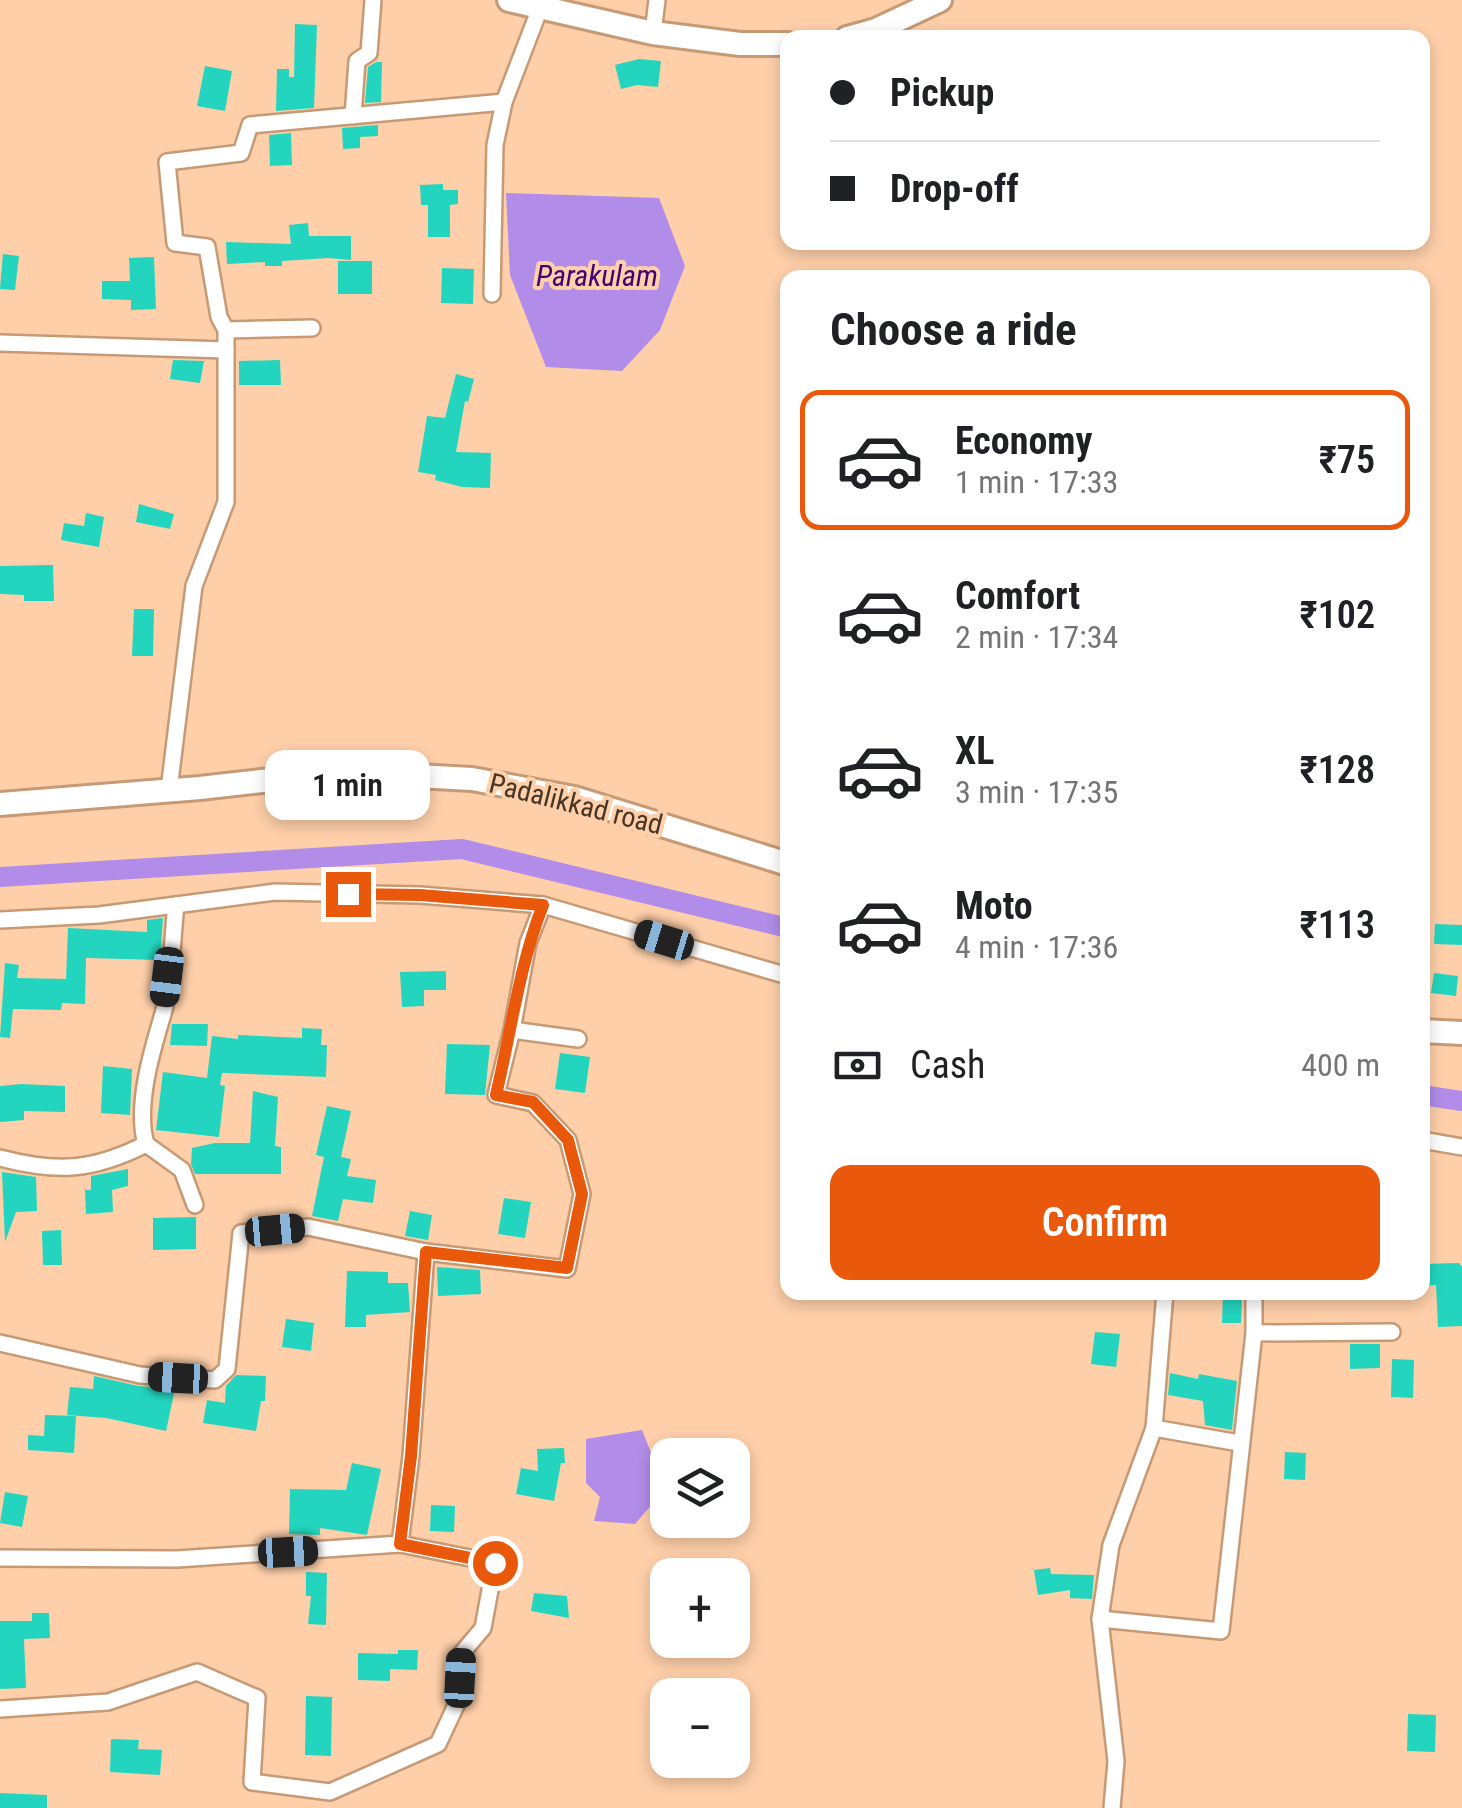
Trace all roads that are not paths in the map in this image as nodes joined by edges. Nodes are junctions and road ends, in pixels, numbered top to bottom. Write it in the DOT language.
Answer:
graph roads {
  1 [pos="373,0"];
  2 [pos="508,0"];
  3 [pos="658,0"];
  4 [pos="940,0"];
  5 [pos="540,8"];
  6 [pos="876,30"];
  7 [pos="652,33"];
  8 [pos="780,44"];
  9 [pos="504,102"];
  10 [pos="353,116"];
  11 [pos="492,294"];
  12 [pos="312,328"];
  13 [pos="226,330"];
  14 [pos="0,343"];
  15 [pos="226,350"];
  16 [pos="169,790"];
  17 [pos="0,804"];
  18 [pos="780,862"];
  19 [pos="176,905"];
  20 [pos="543,905"];
  21 [pos="0,920"];
  22 [pos="780,974"];
  23 [pos="512,1030"];
  24 [pos="1430,1032"];
  25 [pos="1462,1034"];
  26 [pos="578,1039"];
  27 [pos="1430,1141"];
  28 [pos="146,1144"];
  29 [pos="1462,1147"];
  30 [pos="0,1158"];
  31 [pos="195,1205"];
  32 [pos="426,1252"];
  33 [pos="1165,1300"];
  34 [pos="1254,1300"];
  35 [pos="1392,1332"];
  36 [pos="1254,1333"];
  37 [pos="0,1343"];
  38 [pos="1154,1428"];
  39 [pos="1240,1443"];
  40 [pos="400,1544"];
  41 [pos="0,1558"];
  42 [pos="1100,1619"];
  43 [pos="0,1709"];
  44 [pos="1112,1808"];
  1 -- 10 [label="street"];
  2 -- 5 [label="street"];
  3 -- 7 [label="street"];
  4 -- 6 [label="street"];
  5 -- 7 [label="street"];
  5 -- 9 [label="street"];
  7 -- 8 [label="street"];
  9 -- 10 [label="street"];
  9 -- 11 [label="street"];
  10 -- 13 [label="street"];
  12 -- 13 [label="street"];
  13 -- 15 [label="street"];
  14 -- 15 [label="street"];
  15 -- 16 [label="street"];
  16 -- 17 [label="street, Padalikkad road"];
  16 -- 18 [label="street, Padalikkad road"];
  19 -- 20 [label="street"];
  19 -- 21 [label="street"];
  19 -- 28 [label="street"];
  20 -- 22 [label="street"];
  20 -- 23 [label="street"];
  23 -- 26 [label="street"];
  23 -- 32 [label="street"];
  24 -- 25 [label="street"];
  27 -- 29 [label="street"];
  28 -- 30 [label="street"];
  28 -- 31 [label="street"];
  32 -- 37 [label="street"];
  32 -- 40 [label="street"];
  33 -- 38 [label="street"];
  34 -- 36 [label="street"];
  35 -- 36 [label="street"];
  36 -- 39 [label="street"];
  38 -- 39 [label="street"];
  38 -- 42 [label="street"];
  39 -- 42 [label="street"];
  40 -- 41 [label="street"];
  40 -- 43 [label="street"];
  42 -- 44 [label="street"];
}
